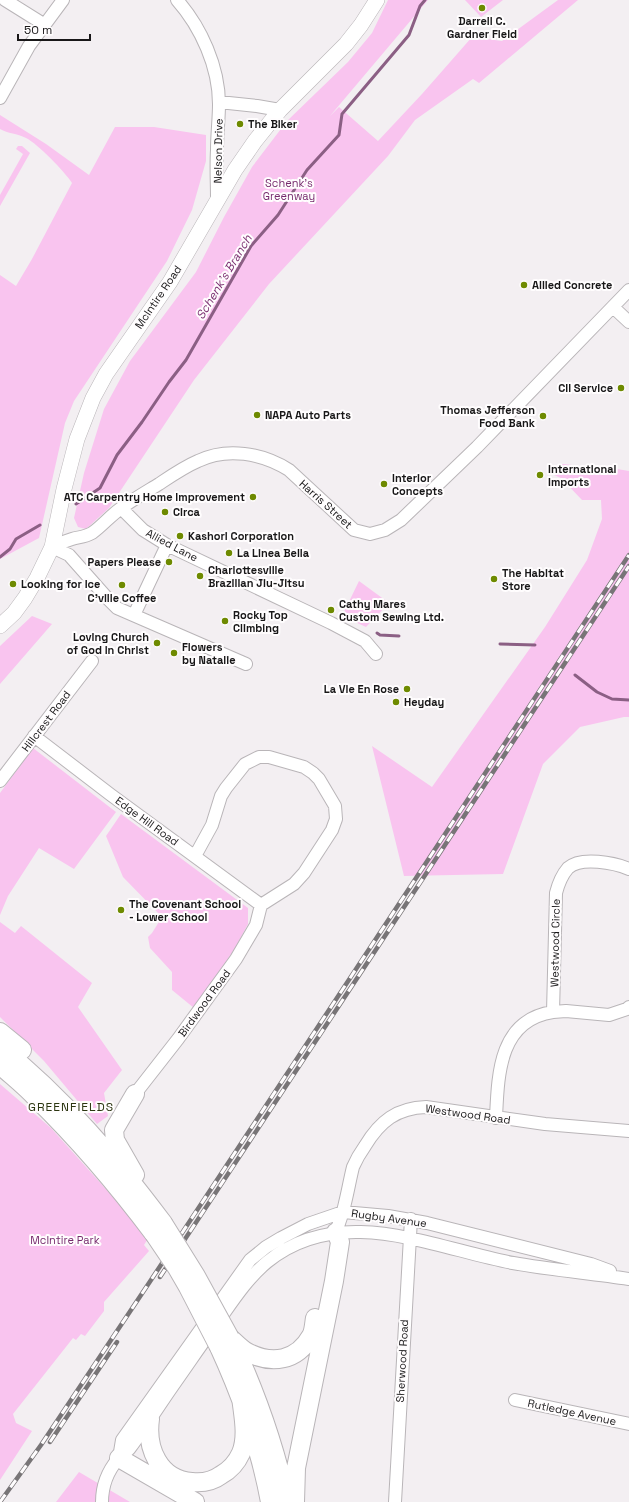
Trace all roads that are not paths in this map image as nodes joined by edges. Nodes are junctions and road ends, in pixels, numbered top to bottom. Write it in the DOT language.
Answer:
graph roads {
  1 [pos="5,0"];
  2 [pos="63,0"];
  3 [pos="177,0"];
  4 [pos="377,0"];
  5 [pos="45,25"];
  6 [pos="0,98"];
  7 [pos="219,102"];
  8 [pos="280,110"];
  9 [pos="217,199"];
  10 [pos="629,290"];
  11 [pos="613,307"];
  12 [pos="629,322"];
  13 [pos="121,508"];
  14 [pos="167,545"];
  15 [pos="52,547"];
  16 [pos="134,615"];
  17 [pos="0,626"];
  18 [pos="376,654"];
  19 [pos="92,661"];
  20 [pos="246,664"];
  21 [pos="34,736"];
  22 [pos="0,781"];
  23 [pos="195,856"];
  24 [pos="629,869"];
  25 [pos="261,905"];
  26 [pos="629,1007"];
  27 [pos="553,1012"];
  28 [pos="0,1032"];
  29 [pos="0,1047"];
  30 [pos="0,1065"];
  31 [pos="49,1089"];
  32 [pos="135,1094"];
  33 [pos="496,1118"];
  34 [pos="629,1131"];
  35 [pos="149,1205"];
  36 [pos="343,1212"];
  37 [pos="411,1220"];
  38 [pos="158,1229"];
  39 [pos="336,1232"];
  40 [pos="410,1238"];
  41 [pos="628,1279"];
  42 [pos="225,1342"];
  43 [pos="241,1397"];
  44 [pos="515,1400"];
  45 [pos="150,1419"];
  46 [pos="629,1424"];
  47 [pos="124,1454"];
  48 [pos="169,1474"];
  49 [pos="102,1502"];
  50 [pos="195,1502"];
  51 [pos="270,1502"];
  52 [pos="287,1502"];
  53 [pos="295,1502"];
  54 [pos="395,1502"];
  1 -- 5 [label="street"];
  2 -- 5 [label="street"];
  3 -- 7 [label="street, Nelson Drive"];
  4 -- 8 [label="main road, McIntire Road"];
  5 -- 6 [label="street"];
  7 -- 8 [label="street, Nelson Drive"];
  7 -- 9 [label="street, Nelson Drive"];
  8 -- 9 [label="main road, McIntire Road"];
  9 -- 15 [label="main road, McIntire Road"];
  10 -- 11 [label="street, Harris Street"];
  11 -- 12 [label="street"];
  11 -- 13 [label="street, Harris Street"];
  13 -- 14 [label="street, Allied Lane"];
  13 -- 15 [label="street, Harris Street"];
  14 -- 16 [label="street"];
  14 -- 18 [label="street, Allied Lane"];
  15 -- 16 [label="street"];
  15 -- 17 [label="main road, McIntire Road"];
  16 -- 20 [label="street"];
  19 -- 21 [label="street, Hillcrest Road"];
  21 -- 22 [label="street, Hillcrest Road"];
  21 -- 23 [label="street, Edge Hill Road"];
  23 -- 25 [label="street, Edge Hill Road"];
  23 -- 25 [label="street"];
  24 -- 27 [label="street, Westwood Circle"];
  25 -- 32 [label="street, Birdwood Road"];
  26 -- 27 [label="street"];
  27 -- 33 [label="street"];
  28 -- 31 [label="highway"];
  29 -- 31 [label="highway"];
  30 -- 38 [label="highway"];
  31 -- 35 [label="highway"];
  32 -- 35 [label="highway"];
  33 -- 34 [label="street, Westwood Road"];
  33 -- 36 [label="street, Westwood Road"];
  35 -- 38 [label="highway"];
  36 -- 37 [label="street, Rugby Avenue"];
  36 -- 39 [label="street, Westwood Road"];
  36 -- 47 [label="street, Rugby Avenue"];
  37 -- 40 [label="street, Sherwood Road"];
  37 -- 41 [label="street, Rugby Avenue"];
  38 -- 42 [label="highway, bridge"];
  38 -- 42 [label="highway, bridge"];
  39 -- 40 [label="street, Rugby Avenue"];
  39 -- 42 [label="highway"];
  39 -- 45 [label="street, Rugby Avenue"];
  39 -- 53 [label="highway"];
  40 -- 41 [label="street, Rugby Avenue"];
  40 -- 54 [label="street, Sherwood Road"];
  42 -- 43 [label="highway"];
  42 -- 52 [label="highway"];
  43 -- 48 [label="highway"];
  43 -- 51 [label="highway"];
  44 -- 46 [label="street, Rutledge Avenue"];
  45 -- 47 [label="street, Rugby Avenue"];
  45 -- 48 [label="highway"];
  47 -- 48 [label="highway"];
  47 -- 49 [label="street"];
  47 -- 50 [label="highway"];
}
